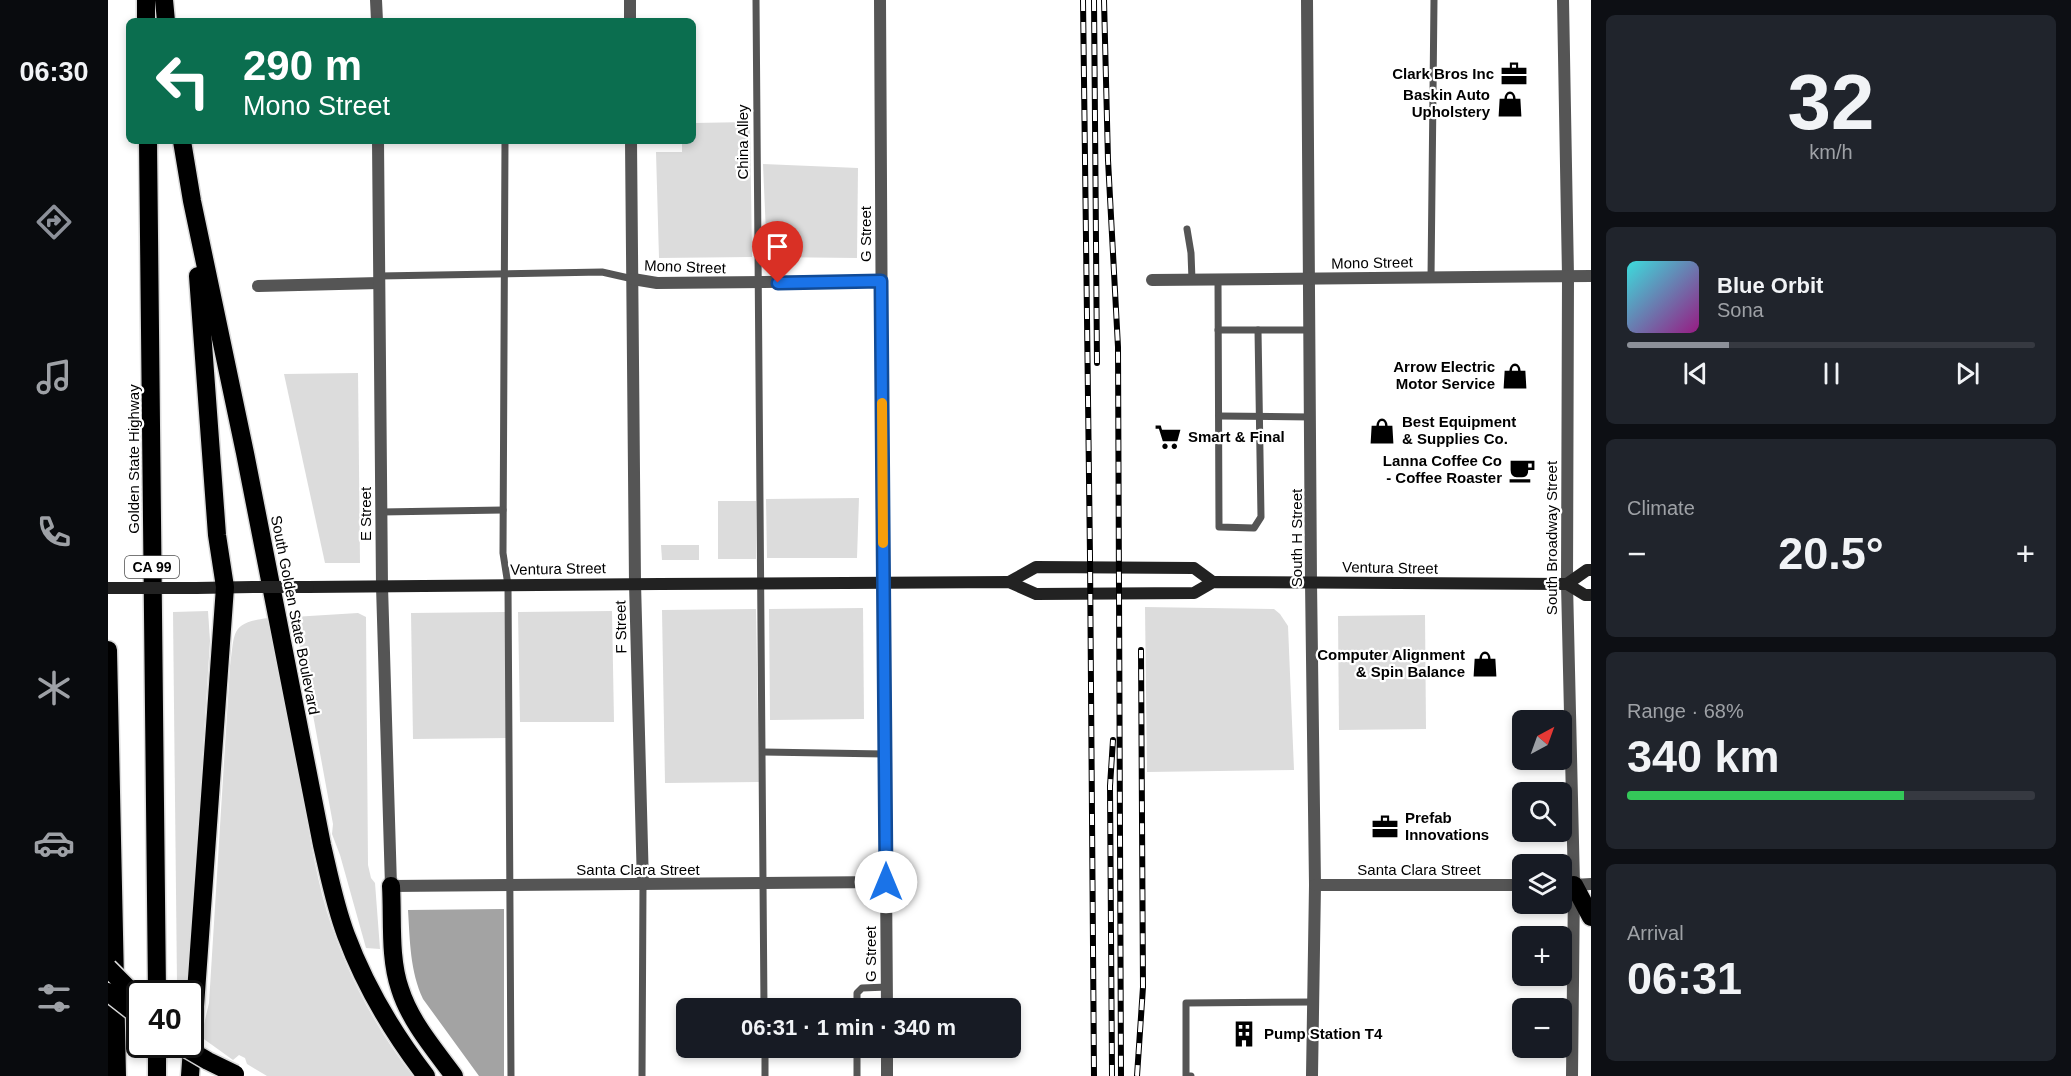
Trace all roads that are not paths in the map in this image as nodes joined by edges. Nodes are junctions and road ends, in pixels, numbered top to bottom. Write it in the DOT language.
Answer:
graph roads {
  1 [pos="146,0"];
  2 [pos="164,0"];
  3 [pos="376,0"];
  4 [pos="630,0"];
  5 [pos="756,0"];
  6 [pos="880,0"];
  7 [pos="1307,0"];
  8 [pos="1434,0"];
  9 [pos="1563,0"];
  10 [pos="146,18"];
  11 [pos="166,18"];
  12 [pos="377,18"];
  13 [pos="630,18"];
  14 [pos="148,144"];
  15 [pos="182,144"];
  16 [pos="378,144"];
  17 [pos="505,144"];
  18 [pos="631,144"];
  19 [pos="192,201"];
  20 [pos="1187,229"];
  21 [pos="504,274"];
  22 [pos="1568,276"];
  23 [pos="1591,276"];
  24 [pos="1431,278"];
  25 [pos="379,279"];
  26 [pos="633,279"];
  27 [pos="1310,279"];
  28 [pos="1152,280"];
  29 [pos="1192,280"];
  30 [pos="1218,280"];
  31 [pos="881,281"];
  32 [pos="757,283"];
  33 [pos="258,286"];
  34 [pos="1218,330"];
  35 [pos="1258,330"];
  36 [pos="1311,330"];
  37 [pos="1219,416"];
  38 [pos="1260,416"];
  39 [pos="1311,417"];
  40 [pos="503,510"];
  41 [pos="381,512"];
  42 [pos="1591,570"];
  43 [pos="1009,582"];
  44 [pos="1214,582"];
  45 [pos="1311,582"];
  46 [pos="635,583"];
  47 [pos="760,584"];
  48 [pos="1567,584"];
  49 [pos="508,585"];
  50 [pos="382,586"];
  51 [pos="225,587"];
  52 [pos="108,588"];
  53 [pos="1591,595"];
  54 [pos="108,650"];
  55 [pos="763,752"];
  56 [pos="885,754"];
  57 [pos="886,882"];
  58 [pos="763,884"];
  59 [pos="510,885"];
  60 [pos="643,885"];
  61 [pos="1316,885"];
  62 [pos="1512,885"];
  63 [pos="1576,885"];
  64 [pos="391,886"];
  65 [pos="1591,917"];
  66 [pos="108,968"];
  67 [pos="157,980"];
  68 [pos="126,986"];
  69 [pos="887,987"];
  70 [pos="108,992"];
  71 [pos="764,998"];
  72 [pos="857,998"];
  73 [pos="887,998"];
  74 [pos="1313,1002"];
  75 [pos="126,1006"];
  76 [pos="204,1051"];
  77 [pos="157,1058"];
  78 [pos="203,1058"];
  79 [pos="765,1058"];
  80 [pos="857,1058"];
  81 [pos="887,1058"];
  82 [pos="237,1075"];
  83 [pos="117,1076"];
  84 [pos="157,1076"];
  85 [pos="190,1076"];
  86 [pos="426,1076"];
  87 [pos="454,1076"];
  88 [pos="512,1076"];
  89 [pos="642,1076"];
  90 [pos="765,1076"];
  91 [pos="857,1076"];
  92 [pos="887,1076"];
  93 [pos="1191,1076"];
  94 [pos="1312,1076"];
  95 [pos="1572,1076"];
  1 -- 10 [label="highway"];
  2 -- 11 [label="highway"];
  3 -- 12 [label="street"];
  4 -- 13 [label="street"];
  5 -- 32 [label="lane, China Alley"];
  6 -- 31 [label="street, G Street"];
  7 -- 27 [label="street, South H Street"];
  8 -- 24 [label="lane"];
  9 -- 22 [label="street, South Broadway Street"];
  14 -- 67 [label="highway, Golden State Highway / CA 99"];
  15 -- 19 [label="highway, South Golden State Boulevard"];
  16 -- 25 [label="street, E Street"];
  17 -- 21 [label="lane"];
  18 -- 26 [label="street, F Street"];
  19 -- 51 [label="highway"];
  19 -- 86 [label="highway, South Golden State Boulevard"];
  20 -- 29 [label="lane"];
  21 -- 25 [label="lane"];
  21 -- 26 [label="lane"];
  21 -- 40 [label="lane"];
  22 -- 23 [label="street, Mono Street"];
  22 -- 24 [label="street, Mono Street"];
  22 -- 48 [label="street, South Broadway Street"];
  24 -- 27 [label="street, Mono Street"];
  25 -- 33 [label="street"];
  25 -- 41 [label="street, E Street"];
  26 -- 32 [label="street, Mono Street"];
  26 -- 46 [label="street, F Street"];
  27 -- 30 [label="street, Mono Street"];
  27 -- 36 [label="street, South H Street"];
  28 -- 29 [label="street, Mono Street"];
  29 -- 30 [label="street, Mono Street"];
  30 -- 34 [label="lane"];
  31 -- 32 [label="street, Mono Street"];
  31 -- 56 [label="street, G Street, bridge"];
  32 -- 47 [label="lane, China Alley"];
  34 -- 35 [label="lane"];
  34 -- 37 [label="lane"];
  35 -- 36 [label="lane"];
  35 -- 38 [label="lane"];
  36 -- 39 [label="street, South H Street"];
  37 -- 38 [label="lane"];
  37 -- 38 [label="lane"];
  38 -- 39 [label="lane"];
  39 -- 45 [label="street, South H Street"];
  40 -- 41 [label="lane"];
  40 -- 49 [label="lane"];
  41 -- 50 [label="street, E Street"];
  42 -- 48 [label="main road"];
  43 -- 44 [label="main road, Ventura Street"];
  43 -- 44 [label="main road, Ventura Street"];
  43 -- 47 [label="main road, Ventura Street"];
  44 -- 45 [label="main road, Ventura Street"];
  45 -- 48 [label="main road, Ventura Street"];
  45 -- 61 [label="street, South H Street"];
  46 -- 47 [label="main road, Ventura Street"];
  46 -- 49 [label="main road, Ventura Street"];
  46 -- 60 [label="street, F Street"];
  47 -- 55 [label="lane, China Alley"];
  48 -- 53 [label="main road, Ventura Street"];
  48 -- 63 [label="street, South Broadway Street"];
  49 -- 50 [label="main road, Ventura Street"];
  49 -- 59 [label="lane"];
  50 -- 51 [label="main road, Ventura Street, bridge"];
  50 -- 64 [label="street, E Street"];
  51 -- 52 [label="main road, Ventura Street, bridge"];
  51 -- 85 [label="highway"];
  54 -- 83 [label="highway"];
  55 -- 56 [label="lane"];
  55 -- 58 [label="lane, China Alley"];
  56 -- 57 [label="street, G Street"];
  57 -- 58 [label="street, Santa Clara Street"];
  57 -- 69 [label="street, G Street"];
  58 -- 60 [label="street, Santa Clara Street"];
  58 -- 71 [label="lane, China Alley"];
  59 -- 60 [label="street, Santa Clara Street"];
  59 -- 64 [label="street, Santa Clara Street"];
  59 -- 88 [label="lane"];
  60 -- 89 [label="lane, F Street"];
  61 -- 62 [label="street, Santa Clara Street"];
  61 -- 74 [label="street, South H Street"];
  63 -- 65 [label="highway"];
  63 -- 95 [label="street, South Broadway Street"];
  64 -- 87 [label="highway"];
  66 -- 68 [label="highway, bridge"];
  69 -- 72 [label="lane"];
  69 -- 73 [label="street, G Street"];
  70 -- 75 [label="highway, bridge"];
  74 -- 93 [label="lane"];
  74 -- 94 [label="street, South H Street"];
  76 -- 82 [label="highway, bridge"];
  77 -- 84 [label="highway"];
  78 -- 82 [label="highway, bridge"];
  79 -- 90 [label="lane"];
  80 -- 91 [label="lane"];
  81 -- 92 [label="street"];
}
